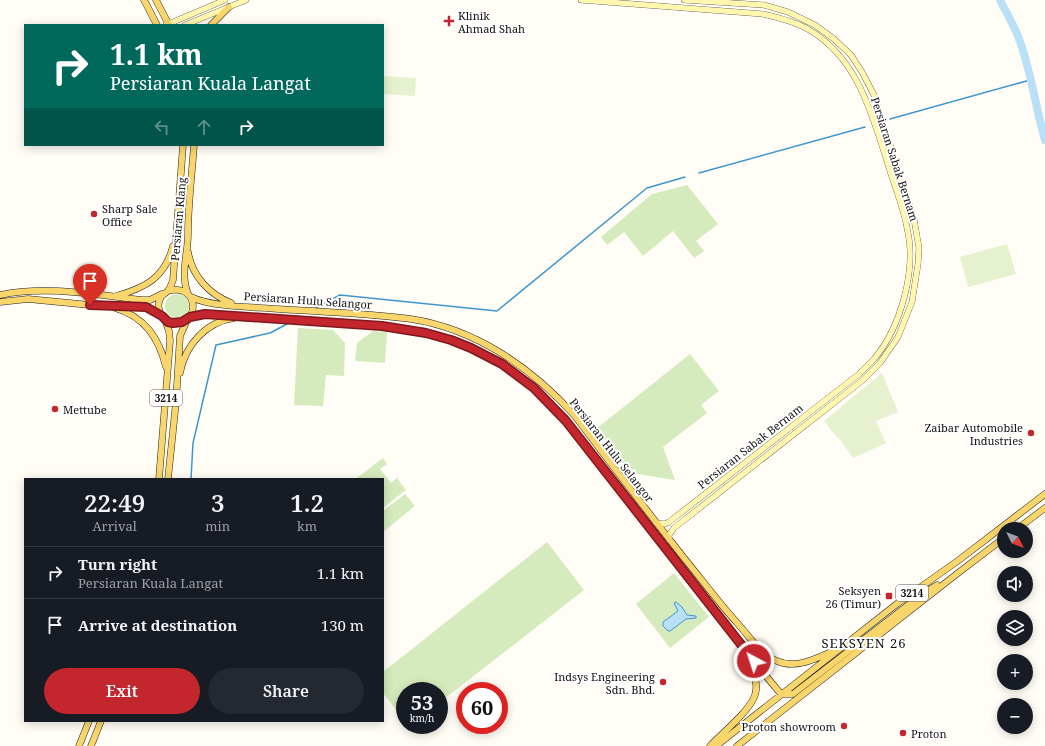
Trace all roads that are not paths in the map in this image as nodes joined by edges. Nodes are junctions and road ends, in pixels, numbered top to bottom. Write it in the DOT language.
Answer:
graph roads {
  1 [pos="144,0"];
  2 [pos="156,0"];
  3 [pos="225,0"];
  4 [pos="246,0"];
  5 [pos="581,0"];
  6 [pos="684,0"];
  7 [pos="230,6"];
  8 [pos="156,24"];
  9 [pos="167,24"];
  10 [pos="169,24"];
  11 [pos="187,24"];
  12 [pos="212,24"];
  13 [pos="183,146"];
  14 [pos="194,146"];
  15 [pos="188,234"];
  16 [pos="176,235"];
  17 [pos="166,292"];
  18 [pos="0,295"];
  19 [pos="190,296"];
  20 [pos="112,297"];
  21 [pos="903,300"];
  22 [pos="0,302"];
  23 [pos="912,302"];
  24 [pos="107,306"];
  25 [pos="262,308"];
  26 [pos="163,317"];
  27 [pos="260,317"];
  28 [pos="188,318"];
  29 [pos="168,373"];
  30 [pos="176,402"];
  31 [pos="159,478"];
  32 [pos="168,478"];
  33 [pos="1045,494"];
  34 [pos="1045,508"];
  35 [pos="1026,522"];
  36 [pos="656,523"];
  37 [pos="669,539"];
  38 [pos="997,543"];
  39 [pos="958,573"];
  40 [pos="838,649"];
  41 [pos="744,650"];
  42 [pos="781,694"];
  43 [pos="89,722"];
  44 [pos="101,722"];
  45 [pos="79,746"];
  46 [pos="91,746"];
  47 [pos="710,746"];
  48 [pos="716,746"];
  49 [pos="736,746"];
  1 -- 8 [label="main road"];
  2 -- 9 [label="main road"];
  3 -- 10 [label="street"];
  4 -- 7 [label="street"];
  5 -- 21 [label="street, Persiaran Sabak Bernam"];
  6 -- 23 [label="street, Persiaran Sabak Bernam"];
  7 -- 11 [label="street"];
  7 -- 12 [label="main road"];
  13 -- 16 [label="main road, Persiaran Klang"];
  14 -- 15 [label="main road, Persiaran Klang"];
  15 -- 19 [label="main road, Persiaran Klang"];
  15 -- 25 [label="main road"];
  16 -- 17 [label="main road, Persiaran Klang"];
  16 -- 20 [label="main road"];
  17 -- 19 [label="main road"];
  17 -- 20 [label="main road"];
  17 -- 26 [label="main road"];
  18 -- 20 [label="main road"];
  19 -- 25 [label="main road, Persiaran Hulu Selangor"];
  19 -- 28 [label="main road"];
  21 -- 23 [label="street"];
  21 -- 36 [label="street, Persiaran Sabak Bernam"];
  22 -- 24 [label="main road"];
  23 -- 37 [label="street, Persiaran Sabak Bernam"];
  24 -- 26 [label="main road"];
  24 -- 29 [label="main road"];
  25 -- 36 [label="main road, Persiaran Hulu Selangor"];
  26 -- 28 [label="main road"];
  26 -- 29 [label="main road, 3214"];
  27 -- 28 [label="main road, Persiaran Hulu Selangor"];
  27 -- 30 [label="main road"];
  27 -- 41 [label="main road, Persiaran Hulu Selangor"];
  28 -- 30 [label="main road, 3214"];
  29 -- 31 [label="main road, 3214"];
  30 -- 32 [label="main road, 3214"];
  33 -- 40 [label="main road, 3214"];
  34 -- 35 [label="main road"];
  36 -- 37 [label="main road, Persiaran Hulu Selangor"];
  37 -- 40 [label="main road, Persiaran Hulu Selangor"];
  38 -- 39 [label="main road, 3214"];
  39 -- 42 [label="main road"];
  39 -- 49 [label="main road, 3214"];
  40 -- 42 [label="main road, 3214"];
  41 -- 42 [label="main road, Persiaran Hulu Selangor"];
  41 -- 47 [label="main road"];
  42 -- 48 [label="main road, 3214"];
  43 -- 45 [label="main road"];
  44 -- 46 [label="main road"];
}
